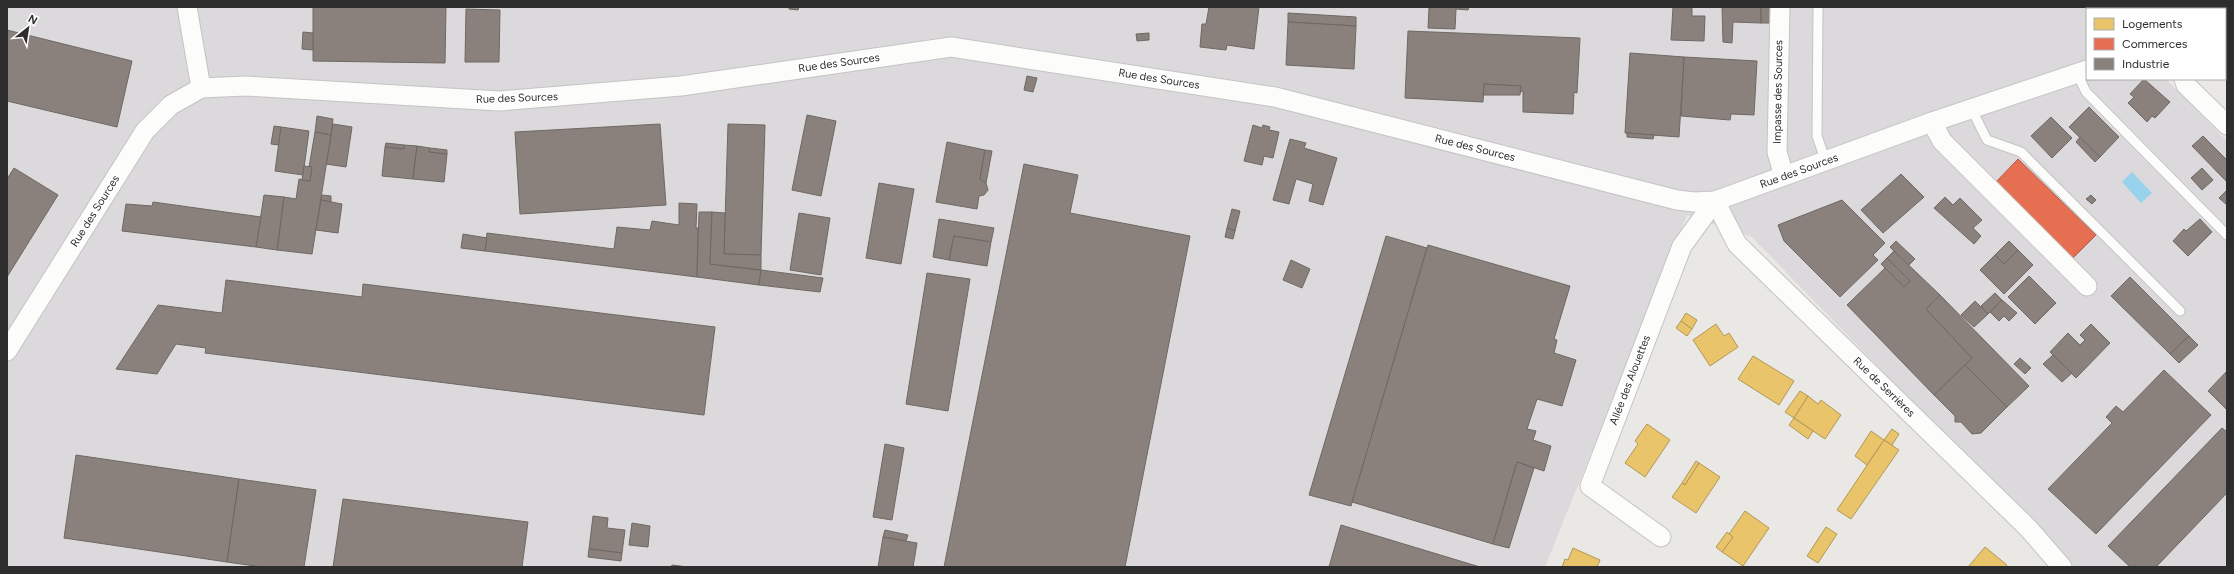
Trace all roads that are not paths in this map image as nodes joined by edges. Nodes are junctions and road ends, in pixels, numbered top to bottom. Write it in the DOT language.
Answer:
graph roads {
  1 [pos="187,7"];
  2 [pos="1780,7"];
  3 [pos="1818,7"];
  4 [pos="2082,72"];
  5 [pos="2184,80"];
  6 [pos="201,88"];
  7 [pos="1972,110"];
  8 [pos="1932,122"];
  9 [pos="2227,124"];
  10 [pos="1826,162"];
  11 [pos="1784,176"];
  12 [pos="1716,201"];
  13 [pos="2227,234"];
  14 [pos="2087,286"];
  15 [pos="2180,311"];
  16 [pos="7,351"];
  17 [pos="1661,536"];
  18 [pos="2062,567"];
  1 -- 6 [label="street"];
  2 -- 11 [label="street, Impasse des Sources"];
  3 -- 10 [label="lane"];
  4 -- 7 [label="street, Rue des Sources"];
  4 -- 13 [label="lane"];
  5 -- 9 [label="street"];
  6 -- 12 [label="street, Rue des Sources"];
  6 -- 16 [label="street, Rue des Sources"];
  7 -- 8 [label="street, Rue des Sources"];
  7 -- 15 [label="lane"];
  8 -- 10 [label="street, Rue des Sources"];
  8 -- 14 [label="street"];
  10 -- 11 [label="street, Rue des Sources"];
  11 -- 12 [label="street, Rue des Sources"];
  12 -- 17 [label="street, Allée des Alouettes"];
  12 -- 18 [label="street, Rue de Serrières"];
}
